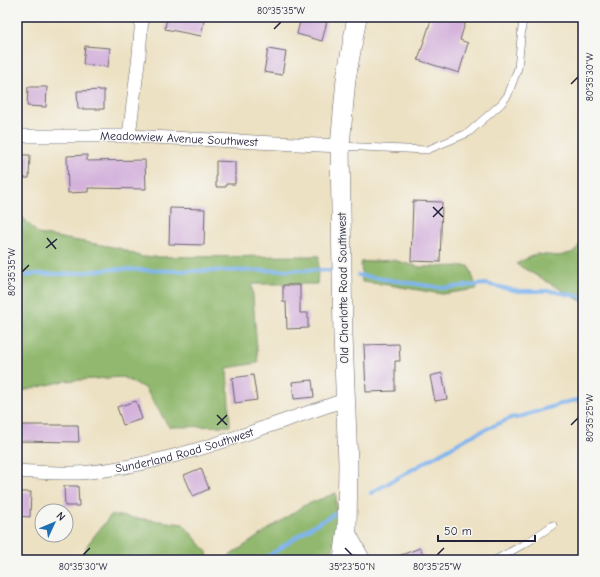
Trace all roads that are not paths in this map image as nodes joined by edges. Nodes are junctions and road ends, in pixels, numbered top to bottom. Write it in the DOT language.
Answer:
graph roads {
  1 [pos="142,17"];
  2 [pos="357,17"];
  3 [pos="523,17"];
  4 [pos="17,136"];
  5 [pos="130,136"];
  6 [pos="340,146"];
  7 [pos="346,400"];
  8 [pos="17,471"];
  9 [pos="553,525"];
  10 [pos="347,528"];
  11 [pos="343,560"];
  12 [pos="364,560"];
  13 [pos="495,560"];
  1 -- 5 [label="street"];
  2 -- 6 [label="street, Old Charlotte Road Southwest"];
  3 -- 6 [label="lane"];
  4 -- 5 [label="street, Meadowview Avenue Southwest"];
  5 -- 6 [label="street, Meadowview Avenue Southwest"];
  6 -- 7 [label="street, Old Charlotte Road Southwest"];
  7 -- 8 [label="street, Sunderland Road Southwest"];
  7 -- 10 [label="street, Old Charlotte Road Southwest"];
  9 -- 13 [label="lane"];
  10 -- 11 [label="street, Old Charlotte Road Southwest"];
  10 -- 12 [label="street"];
}
